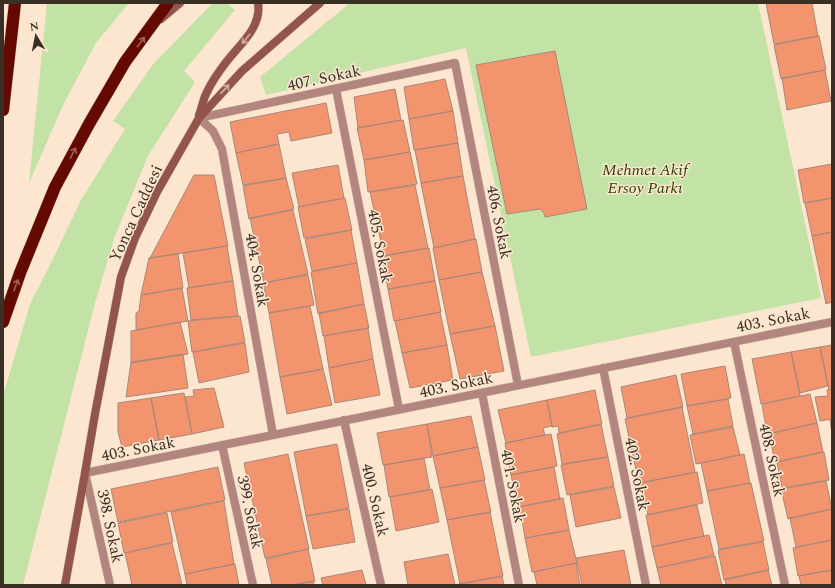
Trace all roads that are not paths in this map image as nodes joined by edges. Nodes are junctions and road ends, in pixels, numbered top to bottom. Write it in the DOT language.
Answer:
graph roads {
  1 [pos="15,3"];
  2 [pos="168,3"];
  3 [pos="180,3"];
  4 [pos="258,3"];
  5 [pos="320,3"];
  6 [pos="152,27"];
  7 [pos="455,63"];
  8 [pos="336,89"];
  9 [pos="3,110"];
  10 [pos="199,118"];
  11 [pos="3,322"];
  12 [pos="832,322"];
  13 [pos="734,342"];
  14 [pos="603,368"];
  15 [pos="518,385"];
  16 [pos="482,393"];
  17 [pos="399,410"];
  18 [pos="344,420"];
  19 [pos="273,435"];
  20 [pos="222,445"];
  21 [pos="85,473"];
  22 [pos="65,585"];
  23 [pos="110,585"];
  24 [pos="253,585"];
  25 [pos="381,585"];
  26 [pos="519,585"];
  27 [pos="646,585"];
  28 [pos="785,585"];
  1 -- 9 [label="highway"];
  2 -- 6 [label="highway"];
  3 -- 6 [label="main road"];
  4 -- 10 [label="main road, one-way"];
  10 -- 5 [label="main road, Yonca Caddesi, one-way"];
  11 -- 6 [label="highway, one-way"];
  7 -- 8 [label="street, 407. Sokak"];
  7 -- 15 [label="street, 406. Sokak"];
  8 -- 10 [label="street, 407. Sokak"];
  8 -- 17 [label="street, 405. Sokak"];
  10 -- 19 [label="street, 404. Sokak"];
  10 -- 21 [label="main road, Yonca Caddesi"];
  12 -- 13 [label="street, 403. Sokak"];
  13 -- 14 [label="street, 403. Sokak"];
  13 -- 28 [label="street, 408. Sokak"];
  14 -- 15 [label="street, 403. Sokak"];
  14 -- 27 [label="street, 402. Sokak"];
  15 -- 16 [label="street, 403. Sokak"];
  16 -- 17 [label="street, 403. Sokak"];
  16 -- 26 [label="street, 401. Sokak"];
  17 -- 18 [label="street, 403. Sokak"];
  18 -- 19 [label="street, 403. Sokak"];
  18 -- 25 [label="street, 400. Sokak"];
  19 -- 20 [label="street, 403. Sokak"];
  20 -- 21 [label="street, 403. Sokak"];
  20 -- 24 [label="street, 399. Sokak"];
  21 -- 22 [label="main road, Yonca Caddesi"];
  21 -- 23 [label="street, 398. Sokak"];
}
